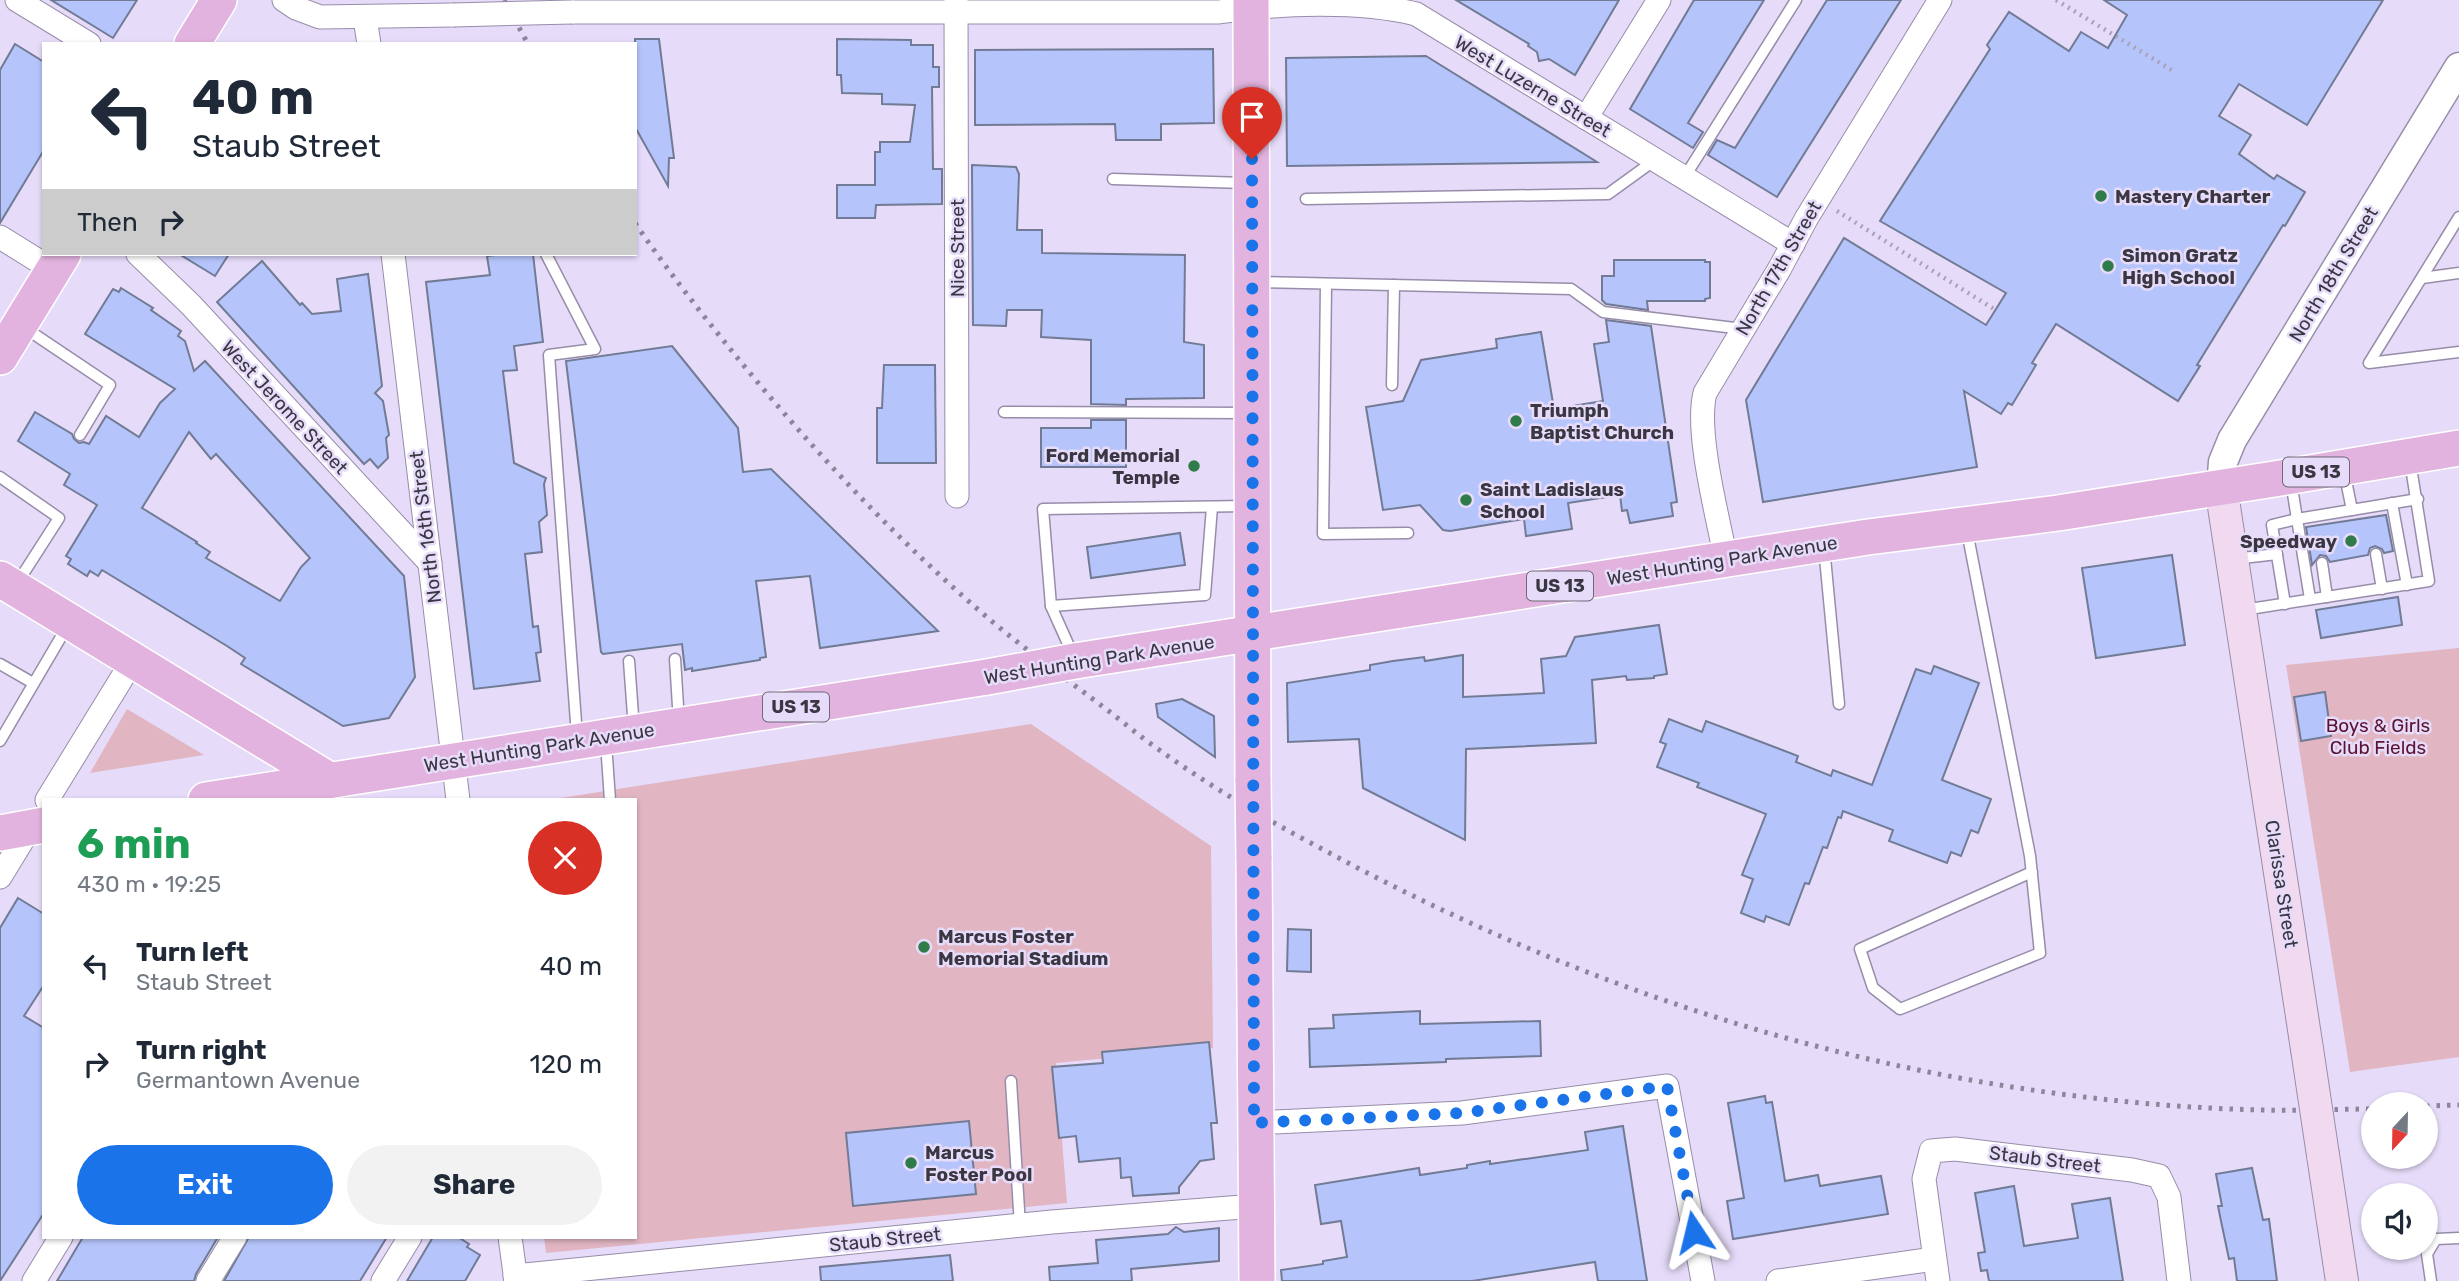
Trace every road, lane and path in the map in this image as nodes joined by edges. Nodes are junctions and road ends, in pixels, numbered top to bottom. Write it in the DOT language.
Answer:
graph roads {
  1 [pos="17,0"];
  2 [pos="219,0"];
  3 [pos="284,0"];
  4 [pos="1659,0"];
  5 [pos="1796,0"];
  6 [pos="1940,0"];
  7 [pos="2056,0"];
  8 [pos="1378,1"];
  9 [pos="1251,4"];
  10 [pos="688,6"];
  11 [pos="743,6"];
  12 [pos="826,6"];
  13 [pos="852,6"];
  14 [pos="956,6"];
  15 [pos="365,18"];
  16 [pos="86,42"];
  17 [pos="193,42"];
  18 [pos="369,42"];
  19 [pos="2459,67"];
  20 [pos="2175,72"];
  21 [pos="1586,118"];
  22 [pos="1655,160"];
  23 [pos="1684,178"];
  24 [pos="1113,179"];
  25 [pos="1252,183"];
  26 [pos="1306,199"];
  27 [pos="1818,200"];
  28 [pos="2459,217"];
  29 [pos="0,237"];
  30 [pos="1793,244"];
  31 [pos="42,255"];
  32 [pos="140,256"];
  33 [pos="393,256"];
  34 [pos="547,256"];
  35 [pos="58,262"];
  36 [pos="2459,273"];
  37 [pos="2422,278"];
  38 [pos="1252,282"];
  39 [pos="1326,284"];
  40 [pos="1394,285"];
  41 [pos="1994,309"];
  42 [pos="20,325"];
  43 [pos="1742,329"];
  44 [pos="2459,352"];
  45 [pos="0,357"];
  46 [pos="1392,386"];
  47 [pos="1004,412"];
  48 [pos="1252,413"];
  49 [pos="80,435"];
  50 [pos="2459,448"];
  51 [pos="2410,456"];
  52 [pos="2343,468"];
  53 [pos="0,477"];
  54 [pos="2290,477"];
  55 [pos="2221,487"];
  56 [pos="957,496"];
  57 [pos="2418,499"];
  58 [pos="2392,503"];
  59 [pos="1252,506"];
  60 [pos="1212,507"];
  61 [pos="2352,510"];
  62 [pos="2297,519"];
  63 [pos="1966,524"];
  64 [pos="1408,533"];
  65 [pos="1824,544"];
  66 [pos="2277,554"];
  67 [pos="2376,554"];
  68 [pos="2232,559"];
  69 [pos="1726,560"];
  70 [pos="430,563"];
  71 [pos="2322,563"];
  72 [pos="7,583"];
  73 [pos="2407,585"];
  74 [pos="2382,589"];
  75 [pos="2327,597"];
  76 [pos="2310,599"];
  77 [pos="2285,604"];
  78 [pos="1051,606"];
  79 [pos="2240,610"];
  80 [pos="70,621"];
  81 [pos="1253,634"];
  82 [pos="675,659"];
  83 [pos="133,660"];
  84 [pos="629,661"];
  85 [pos="1075,661"];
  86 [pos="0,664"];
  87 [pos="33,683"];
  88 [pos="1839,704"];
  89 [pos="679,725"];
  90 [pos="606,736"];
  91 [pos="0,741"];
  92 [pos="453,761"];
  93 [pos="326,790"];
  94 [pos="46,798"];
  95 [pos="230,798"];
  96 [pos="458,798"];
  97 [pos="610,798"];
  98 [pos="33,818"];
  99 [pos="2032,872"];
  100 [pos="0,877"];
  101 [pos="1011,1081"];
  102 [pos="1254,1123"];
  103 [pos="1255,1206"];
  104 [pos="1020,1226"];
  105 [pos="2459,1238"];
  106 [pos="60,1239"];
  107 [pos="234,1239"];
  108 [pos="409,1239"];
  109 [pos="510,1239"];
  110 [pos="1936,1270"];
  111 [pos="1831,1278"];
  112 [pos="515,1279"];
  113 [pos="34,1281"];
  114 [pos="208,1281"];
  115 [pos="383,1281"];
  116 [pos="1257,1281"];
  117 [pos="1703,1281"];
  118 [pos="1778,1281"];
  119 [pos="2179,1281"];
  120 [pos="2342,1281"];
  121 [pos="2431,1281"];
  1 -- 16 [label="street"];
  2 -- 17 [label="main road"];
  3 -- 15 [label="street, West Luzerne Street"];
  4 -- 21 [label="street"];
  5 -- 23 [label="lane"];
  6 -- 27 [label="street, North 17th Street"];
  7 -- 20 [label="path"];
  8 -- 9 [label="street, West Luzerne Street"];
  8 -- 21 [label="street, West Luzerne Street"];
  9 -- 14 [label="street, West Luzerne Street"];
  9 -- 25 [label="main road"];
  10 -- 11 [label="street, West Luzerne Street"];
  10 -- 15 [label="street, West Luzerne Street, bridge"];
  11 -- 12 [label="street, West Luzerne Street"];
  12 -- 13 [label="street, West Luzerne Street"];
  13 -- 14 [label="street, West Luzerne Street"];
  14 -- 56 [label="street, Nice Street"];
  15 -- 18 [label="street"];
  19 -- 55 [label="street, North 18th Street"];
  21 -- 22 [label="street, West Luzerne Street"];
  22 -- 23 [label="street, West Luzerne Street"];
  22 -- 26 [label="lane"];
  23 -- 30 [label="street, West Luzerne Street"];
  24 -- 25 [label="lane"];
  25 -- 38 [label="main road"];
  27 -- 30 [label="street, North 17th Street"];
  27 -- 41 [label="path"];
  28 -- 37 [label="lane"];
  29 -- 31 [label="street"];
  30 -- 43 [label="street, North 17th Street"];
  32 -- 70 [label="street, West Jerome Street"];
  33 -- 70 [label="street, North 16th Street"];
  34 -- 90 [label="lane"];
  35 -- 42 [label="main road"];
  36 -- 37 [label="lane"];
  37 -- 44 [label="lane"];
  38 -- 39 [label="lane"];
  38 -- 48 [label="main road"];
  39 -- 40 [label="lane"];
  39 -- 64 [label="lane"];
  40 -- 43 [label="lane"];
  40 -- 46 [label="lane"];
  42 -- 45 [label="main road"];
  42 -- 49 [label="lane"];
  43 -- 69 [label="street, North 17th Street"];
  47 -- 48 [label="lane"];
  48 -- 59 [label="main road"];
  50 -- 51 [label="main road, West Hunting Park Avenue / US 13"];
  51 -- 52 [label="main road, West Hunting Park Avenue / US 13"];
  51 -- 57 [label="lane"];
  52 -- 54 [label="main road, West Hunting Park Avenue / US 13"];
  52 -- 61 [label="lane"];
  53 -- 72 [label="lane"];
  54 -- 55 [label="main road, West Hunting Park Avenue / US 13"];
  54 -- 62 [label="lane"];
  55 -- 63 [label="main road, West Hunting Park Avenue / US 13"];
  55 -- 68 [label="main road, Clarissa Street"];
  57 -- 58 [label="lane"];
  57 -- 73 [label="lane"];
  58 -- 61 [label="lane"];
  58 -- 73 [label="lane"];
  59 -- 60 [label="lane"];
  59 -- 81 [label="main road"];
  60 -- 78 [label="lane"];
  60 -- 78 [label="lane"];
  61 -- 62 [label="lane"];
  62 -- 66 [label="lane"];
  62 -- 76 [label="lane"];
  63 -- 65 [label="main road, West Hunting Park Avenue / US 13"];
  63 -- 99 [label="lane"];
  65 -- 69 [label="main road, West Hunting Park Avenue / US 13"];
  65 -- 88 [label="lane"];
  66 -- 68 [label="lane"];
  66 -- 77 [label="lane"];
  67 -- 74 [label="lane"];
  68 -- 79 [label="main road, Clarissa Street"];
  69 -- 81 [label="main road, West Hunting Park Avenue / US 13"];
  70 -- 92 [label="street, North 16th Street"];
  71 -- 75 [label="lane"];
  72 -- 80 [label="main road"];
  73 -- 74 [label="lane"];
  74 -- 75 [label="lane"];
  75 -- 76 [label="lane"];
  76 -- 77 [label="lane"];
  77 -- 79 [label="lane"];
  78 -- 85 [label="lane"];
  79 -- 120 [label="main road, Clarissa Street, bridge"];
  80 -- 83 [label="main road"];
  80 -- 87 [label="lane"];
  81 -- 85 [label="main road, West Hunting Park Avenue / US 13"];
  81 -- 102 [label="main road, bridge"];
  82 -- 89 [label="lane"];
  83 -- 93 [label="main road"];
  83 -- 94 [label="street"];
  84 -- 90 [label="lane"];
  85 -- 89 [label="main road, West Hunting Park Avenue / US 13, bridge"];
  86 -- 87 [label="lane"];
  87 -- 91 [label="lane"];
  89 -- 90 [label="main road, West Hunting Park Avenue / US 13"];
  90 -- 92 [label="main road, West Hunting Park Avenue / US 13"];
  90 -- 97 [label="lane"];
  92 -- 93 [label="main road, West Hunting Park Avenue / US 13"];
  92 -- 96 [label="street, North 16th Street"];
  93 -- 95 [label="main road, US 13"];
  98 -- 100 [label="street"];
  99 -- 99 [label="lane"];
  101 -- 104 [label="lane"];
  102 -- 103 [label="main road"];
  102 -- 117 [label="street"];
  103 -- 104 [label="street, Staub Street"];
  103 -- 116 [label="main road"];
  104 -- 112 [label="street, Staub Street"];
  105 -- 121 [label="lane"];
  106 -- 113 [label="street"];
  107 -- 114 [label="street"];
  108 -- 115 [label="street"];
  109 -- 112 [label="street"];
  110 -- 111 [label="street"];
  110 -- 119 [label="street, Staub Street"];
  111 -- 118 [label="street"];
}
